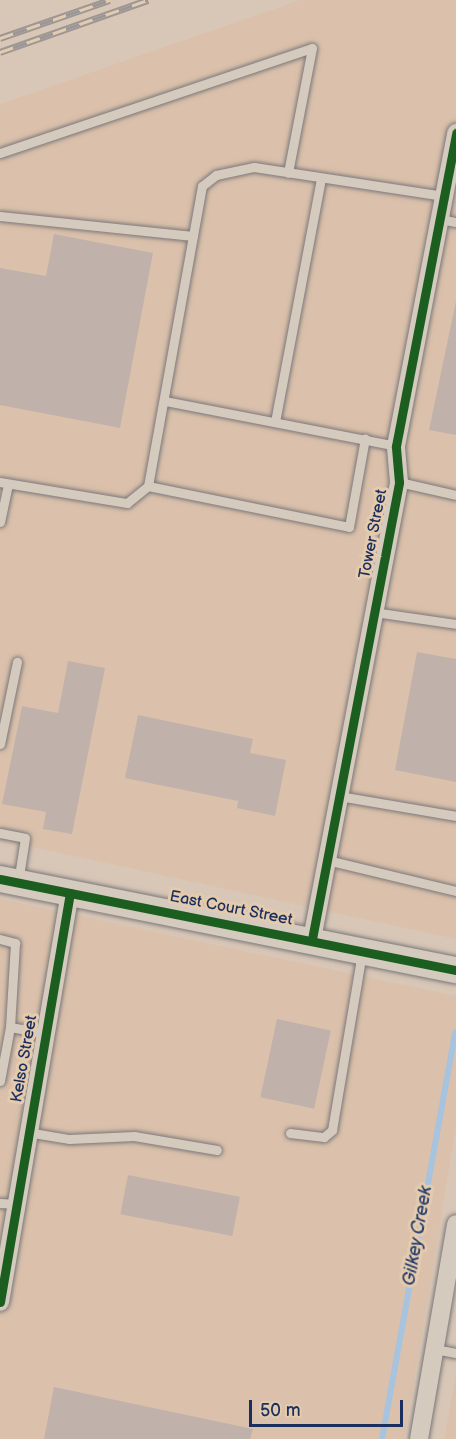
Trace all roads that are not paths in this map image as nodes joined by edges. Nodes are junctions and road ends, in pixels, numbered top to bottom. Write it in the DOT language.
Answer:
graph roads {
  1 [pos="456,133"];
  2 [pos="0,153"];
  3 [pos="288,173"];
  4 [pos="321,178"];
  5 [pos="444,196"];
  6 [pos="0,216"];
  7 [pos="448,220"];
  8 [pos="193,236"];
  9 [pos="165,401"];
  10 [pos="275,422"];
  11 [pos="365,438"];
  12 [pos="396,446"];
  13 [pos="399,482"];
  14 [pos="4,483"];
  15 [pos="148,486"];
  16 [pos="456,495"];
  17 [pos="0,522"];
  18 [pos="374,612"];
  19 [pos="456,624"];
  20 [pos="17,662"];
  21 [pos="0,744"];
  22 [pos="339,796"];
  23 [pos="456,816"];
  24 [pos="0,833"];
  25 [pos="327,860"];
  26 [pos="9,881"];
  27 [pos="456,891"];
  28 [pos="70,893"];
  29 [pos="0,939"];
  30 [pos="312,939"];
  31 [pos="362,951"];
  32 [pos="456,970"];
  33 [pos="10,1027"];
  34 [pos="45,1033"];
  35 [pos="0,1081"];
  36 [pos="27,1132"];
  37 [pos="290,1133"];
  38 [pos="217,1149"];
  39 [pos="8,1203"];
  40 [pos="456,1224"];
  41 [pos="0,1302"];
  42 [pos="435,1349"];
  43 [pos="456,1353"];
  44 [pos="419,1439"];
  1 -- 5 [label="street, Tower Street"];
  2 -- 3 [label="lane"];
  3 -- 4 [label="lane"];
  3 -- 8 [label="lane"];
  4 -- 5 [label="lane"];
  4 -- 10 [label="lane"];
  5 -- 7 [label="street, Tower Street"];
  6 -- 8 [label="lane"];
  7 -- 12 [label="street, Tower Street"];
  8 -- 9 [label="lane"];
  9 -- 10 [label="lane"];
  9 -- 15 [label="lane"];
  10 -- 11 [label="lane"];
  11 -- 12 [label="lane"];
  11 -- 15 [label="lane"];
  12 -- 13 [label="street, Tower Street"];
  13 -- 16 [label="lane"];
  13 -- 18 [label="street, Tower Street"];
  14 -- 15 [label="lane"];
  14 -- 17 [label="lane"];
  18 -- 19 [label="lane"];
  18 -- 22 [label="street, Tower Street"];
  20 -- 21 [label="lane"];
  22 -- 23 [label="lane"];
  22 -- 25 [label="street, Tower Street"];
  24 -- 26 [label="lane"];
  25 -- 27 [label="lane"];
  25 -- 30 [label="street, Tower Street"];
  26 -- 28 [label="street, East Court Street"];
  28 -- 30 [label="street, East Court Street"];
  28 -- 34 [label="street, Kelso Street"];
  29 -- 33 [label="lane"];
  30 -- 31 [label="street, East Court Street"];
  31 -- 32 [label="street, East Court Street"];
  31 -- 37 [label="lane"];
  33 -- 34 [label="lane"];
  33 -- 35 [label="lane"];
  34 -- 36 [label="street, Kelso Street"];
  36 -- 38 [label="lane"];
  36 -- 39 [label="street, Kelso Street"];
  39 -- 41 [label="street, Kelso Street"];
  40 -- 42 [label="street"];
  42 -- 43 [label="lane"];
  42 -- 44 [label="street"];
}
